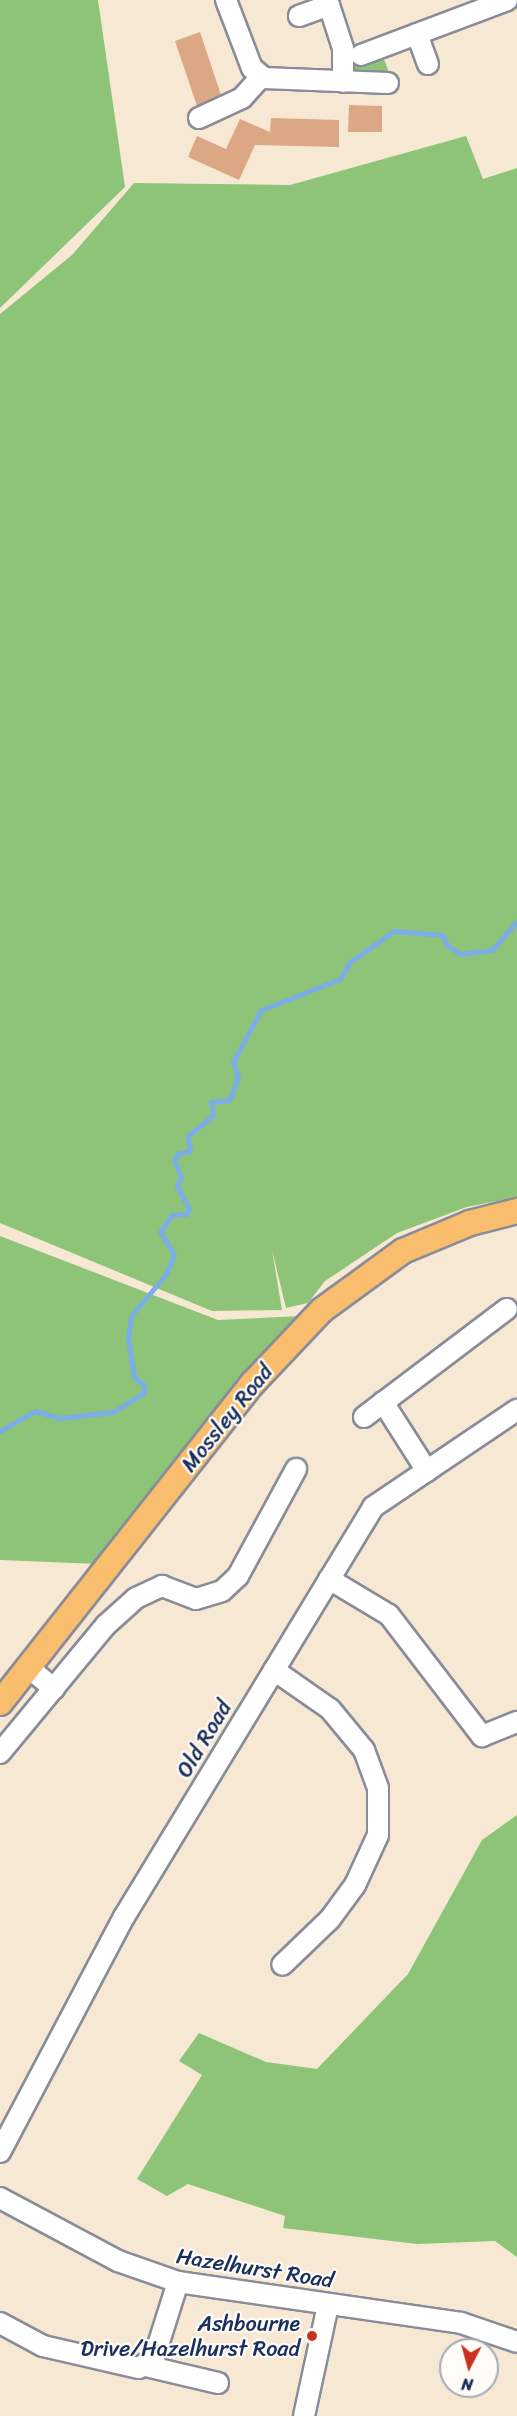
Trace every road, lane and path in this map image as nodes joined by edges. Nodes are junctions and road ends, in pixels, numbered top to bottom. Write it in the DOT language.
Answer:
graph roads {
  1 [pos="226,0"];
  2 [pos="507,0"];
  3 [pos="299,16"];
  4 [pos="417,34"];
  5 [pos="352,52"];
  6 [pos="429,64"];
  7 [pos="261,77"];
  8 [pos="343,82"];
  9 [pos="388,83"];
  10 [pos="199,118"];
  11 [pos="517,1211"];
  12 [pos="507,1309"];
  13 [pos="383,1402"];
  14 [pos="517,1410"];
  15 [pos="364,1417"];
  16 [pos="296,1469"];
  17 [pos="427,1470"];
  18 [pos="329,1579"];
  19 [pos="28,1667"];
  20 [pos="274,1670"];
  21 [pos="54,1689"];
  22 [pos="0,1703"];
  23 [pos="517,1722"];
  24 [pos="0,1753"];
  25 [pos="282,1965"];
  26 [pos="0,2152"];
  27 [pos="0,2198"];
  28 [pos="178,2282"];
  29 [pos="328,2305"];
  30 [pos="0,2323"];
  31 [pos="517,2342"];
  32 [pos="146,2366"];
  33 [pos="218,2383"];
  34 [pos="304,2416"];
  1 -- 7 [label="street"];
  2 -- 4 [label="street"];
  3 -- 5 [label="street"];
  4 -- 5 [label="street"];
  4 -- 6 [label="street"];
  5 -- 8 [label="street"];
  7 -- 8 [label="street"];
  7 -- 10 [label="street"];
  8 -- 9 [label="street"];
  11 -- 19 [label="main road, Mossley Road"];
  12 -- 13 [label="street"];
  13 -- 15 [label="street"];
  13 -- 17 [label="street"];
  14 -- 17 [label="street, Old Road"];
  16 -- 21 [label="street"];
  17 -- 18 [label="street, Old Road"];
  18 -- 20 [label="street, Old Road"];
  18 -- 23 [label="street"];
  19 -- 21 [label="street"];
  19 -- 22 [label="main road, Mossley Road"];
  20 -- 25 [label="street"];
  20 -- 26 [label="street, Old Road"];
  21 -- 24 [label="street"];
  27 -- 28 [label="street, Hazelhurst Road"];
  28 -- 29 [label="street, Hazelhurst Road"];
  28 -- 32 [label="street"];
  29 -- 31 [label="street, Hazelhurst Road"];
  29 -- 34 [label="street"];
  30 -- 32 [label="street"];
  32 -- 33 [label="street"];
}
